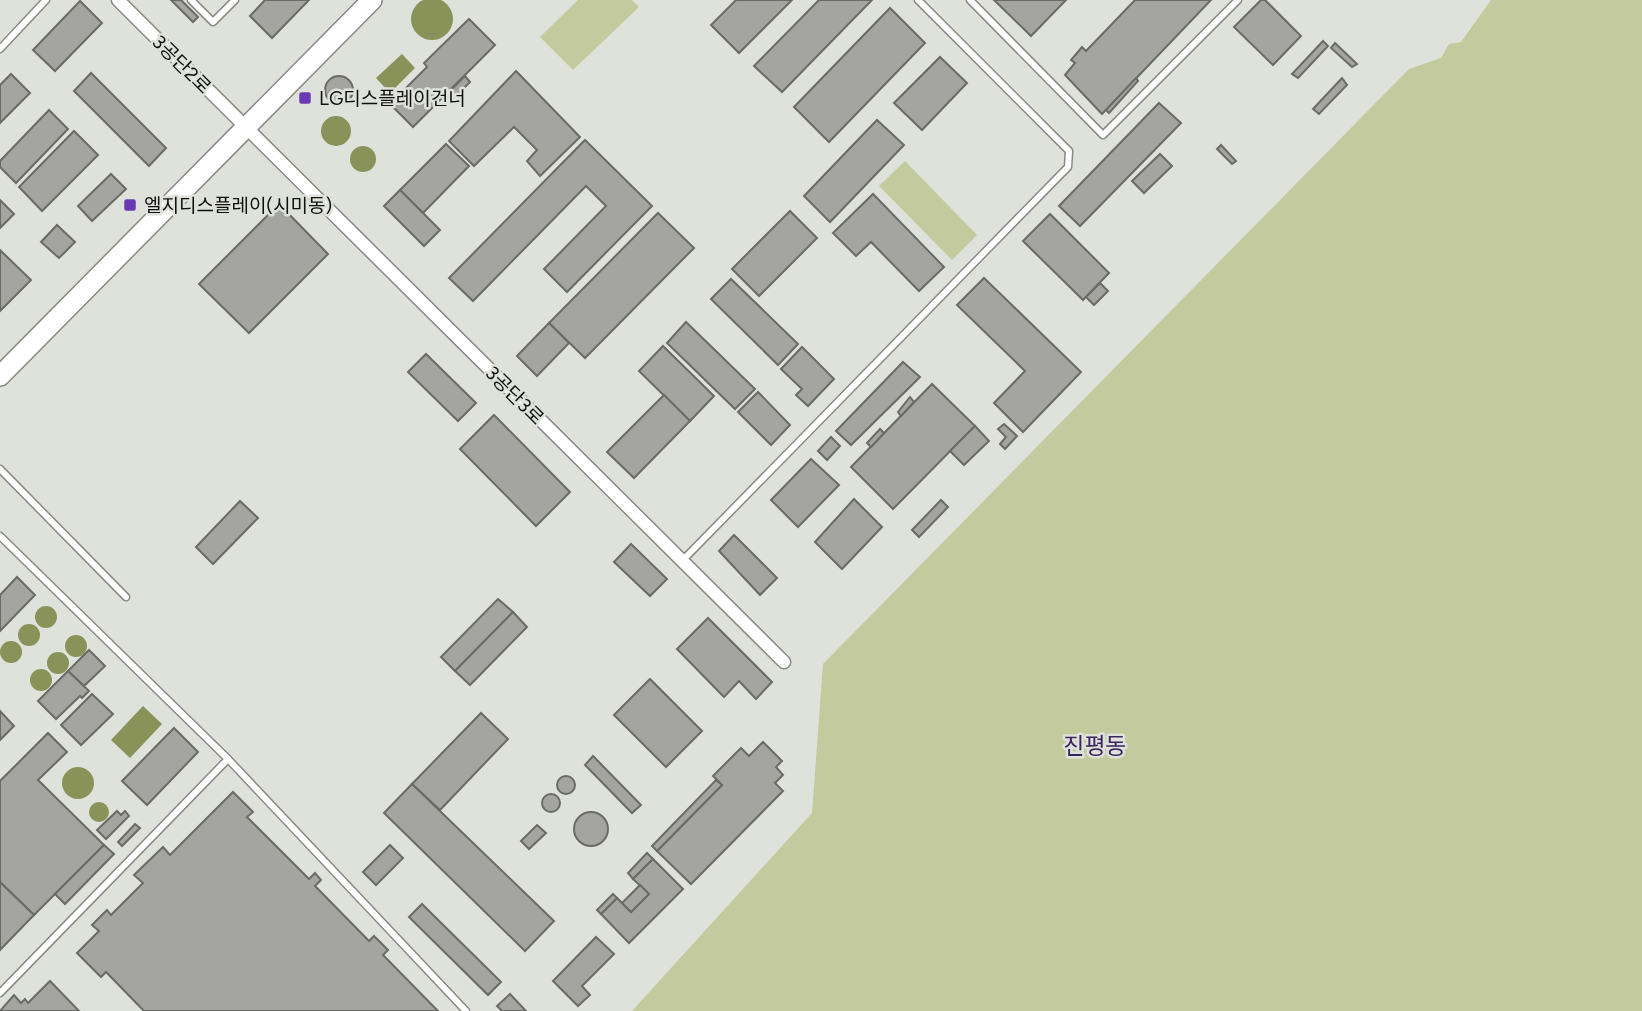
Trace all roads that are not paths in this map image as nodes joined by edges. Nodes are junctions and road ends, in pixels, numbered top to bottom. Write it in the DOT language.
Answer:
graph roads {
  1 [pos="46,0"];
  2 [pos="118,0"];
  3 [pos="191,0"];
  4 [pos="235,0"];
  5 [pos="372,0"];
  6 [pos="918,0"];
  7 [pos="970,0"];
  8 [pos="1238,0"];
  9 [pos="0,49"];
  10 [pos="246,128"];
  11 [pos="0,376"];
  12 [pos="0,469"];
  13 [pos="0,537"];
  14 [pos="682,561"];
  15 [pos="126,597"];
  16 [pos="784,662"];
  17 [pos="228,759"];
  18 [pos="0,993"];
  19 [pos="466,1011"];
  1 -- 9 [label="lane"];
  2 -- 10 [label="street, 3공단2로"];
  3 -- 4 [label="lane"];
  5 -- 10 [label="main road"];
  6 -- 14 [label="lane"];
  7 -- 8 [label="lane"];
  10 -- 11 [label="main road"];
  10 -- 14 [label="street, 3공단3로"];
  12 -- 15 [label="lane"];
  13 -- 17 [label="lane"];
  14 -- 16 [label="street, 3공단3로"];
  17 -- 18 [label="lane"];
  17 -- 19 [label="lane"];
}
